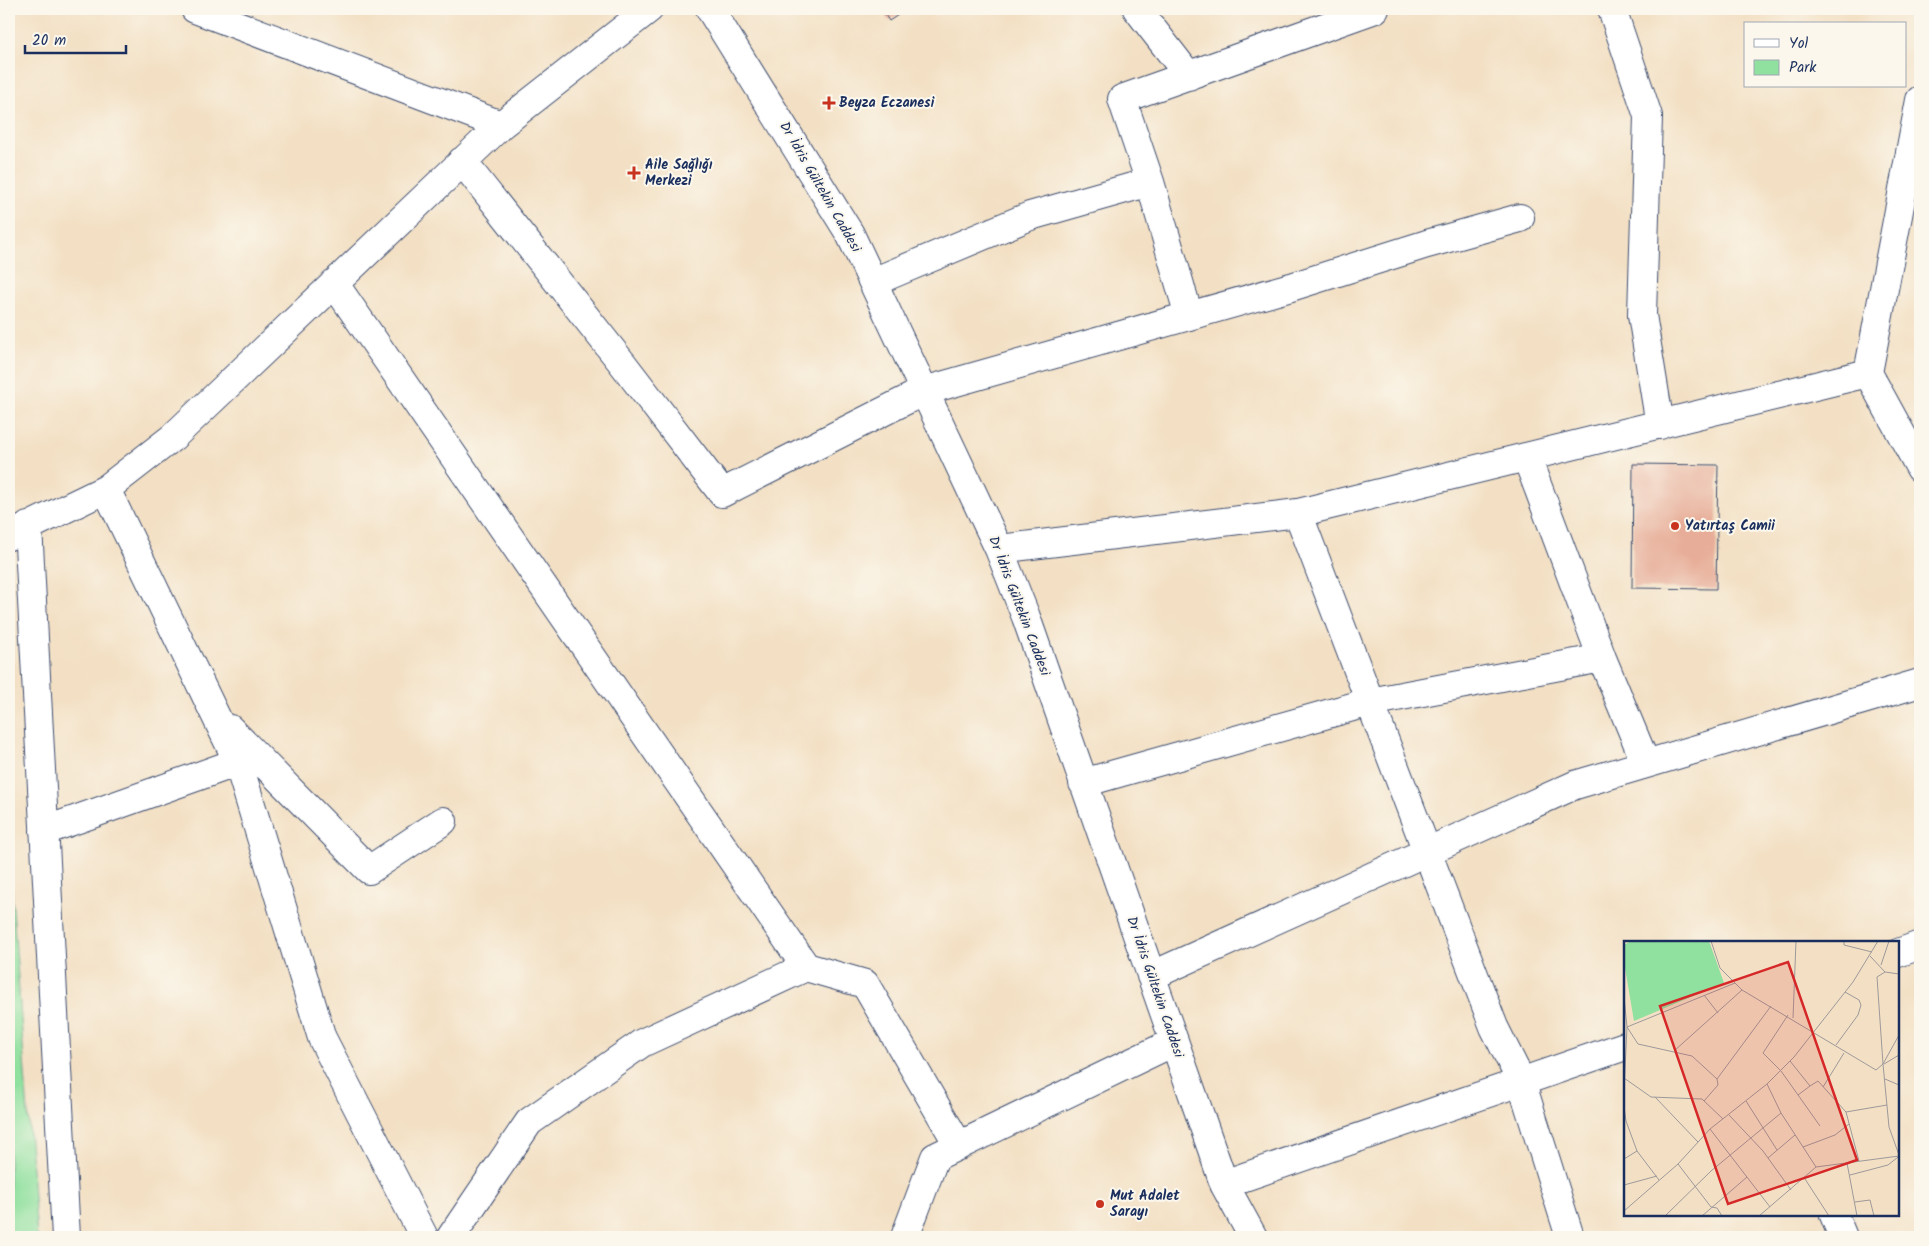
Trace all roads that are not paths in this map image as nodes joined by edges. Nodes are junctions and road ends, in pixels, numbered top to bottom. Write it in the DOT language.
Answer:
graph roads {
  1 [pos="195,9"];
  2 [pos="649,9"];
  3 [pos="710,9"];
  4 [pos="1137,9"];
  5 [pos="1375,9"];
  6 [pos="1612,9"];
  7 [pos="1189,76"];
  8 [pos="1920,100"];
  9 [pos="501,125"];
  10 [pos="462,161"];
  11 [pos="1150,182"];
  12 [pos="1520,218"];
  13 [pos="873,282"];
  14 [pos="334,283"];
  15 [pos="1190,316"];
  16 [pos="1868,373"];
  17 [pos="924,391"];
  18 [pos="1660,425"];
  19 [pos="1527,458"];
  20 [pos="1920,468"];
  21 [pos="106,488"];
  22 [pos="1298,513"];
  23 [pos="19,531"];
  24 [pos="1000,549"];
  25 [pos="1602,658"];
  26 [pos="1920,683"];
  27 [pos="1370,702"];
  28 [pos="215,714"];
  29 [pos="238,762"];
  30 [pos="1646,764"];
  31 [pos="1083,783"];
  32 [pos="443,820"];
  33 [pos="44,831"];
  34 [pos="1427,852"];
  35 [pos="1920,945"];
  36 [pos="1899,953"];
  37 [pos="806,967"];
  38 [pos="1151,976"];
  39 [pos="1174,1042"];
  40 [pos="1624,1046"];
  41 [pos="1521,1082"];
  42 [pos="959,1146"];
  43 [pos="1224,1184"];
  44 [pos="1834,1216"];
  45 [pos="66,1237"];
  46 [pos="424,1237"];
  47 [pos="451,1237"];
  48 [pos="905,1237"];
  49 [pos="1252,1237"];
  50 [pos="1570,1237"];
  51 [pos="1843,1237"];
  1 -- 9 [label="street"];
  2 -- 9 [label="street"];
  3 -- 13 [label="street, Dr İdris Gültekin Caddesi"];
  4 -- 7 [label="street"];
  5 -- 7 [label="street"];
  6 -- 18 [label="street"];
  7 -- 11 [label="street"];
  8 -- 16 [label="street"];
  9 -- 10 [label="street"];
  10 -- 14 [label="street"];
  10 -- 17 [label="street"];
  11 -- 13 [label="street"];
  11 -- 15 [label="street"];
  12 -- 15 [label="street"];
  13 -- 17 [label="street, Dr İdris Gültekin Caddesi"];
  14 -- 21 [label="street"];
  14 -- 37 [label="street"];
  15 -- 17 [label="street"];
  16 -- 18 [label="street"];
  16 -- 20 [label="street"];
  17 -- 24 [label="street, Dr İdris Gültekin Caddesi"];
  18 -- 19 [label="street"];
  19 -- 22 [label="street"];
  19 -- 25 [label="street"];
  21 -- 23 [label="street"];
  21 -- 28 [label="street"];
  22 -- 24 [label="street"];
  22 -- 27 [label="street"];
  23 -- 33 [label="street"];
  24 -- 31 [label="street, Dr İdris Gültekin Caddesi"];
  25 -- 27 [label="street"];
  25 -- 30 [label="street"];
  26 -- 30 [label="street"];
  27 -- 31 [label="street"];
  27 -- 34 [label="street"];
  28 -- 29 [label="street"];
  28 -- 32 [label="street"];
  29 -- 33 [label="street"];
  29 -- 46 [label="street"];
  30 -- 34 [label="street"];
  31 -- 38 [label="street, Dr İdris Gültekin Caddesi"];
  33 -- 45 [label="street"];
  34 -- 38 [label="street"];
  34 -- 41 [label="street"];
  35 -- 36 [label="street"];
  37 -- 42 [label="street"];
  37 -- 47 [label="street"];
  38 -- 39 [label="street, Dr İdris Gültekin Caddesi"];
  39 -- 42 [label="street"];
  39 -- 43 [label="street, Dr İdris Gültekin Caddesi"];
  40 -- 41 [label="street"];
  41 -- 43 [label="street"];
  41 -- 50 [label="street"];
  42 -- 48 [label="street"];
  43 -- 49 [label="street, Dr İdris Gültekin Caddesi"];
  44 -- 51 [label="street"];
}
